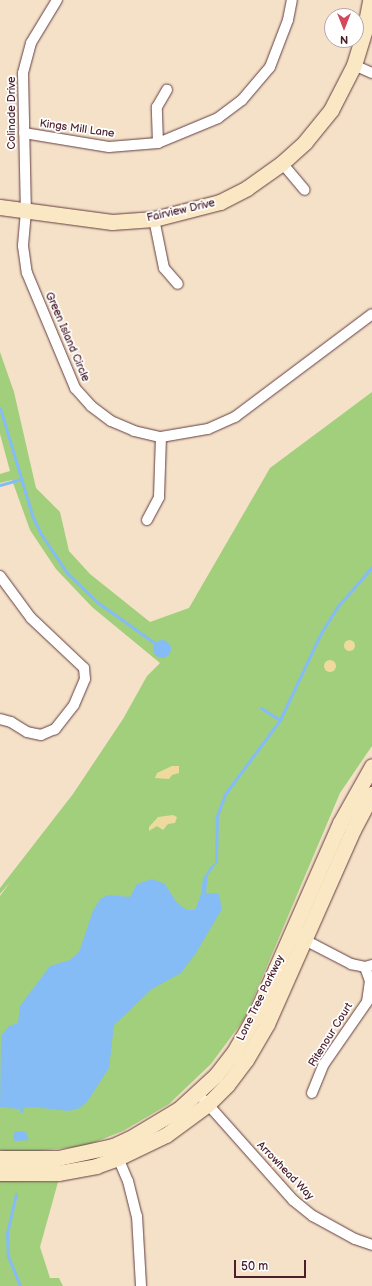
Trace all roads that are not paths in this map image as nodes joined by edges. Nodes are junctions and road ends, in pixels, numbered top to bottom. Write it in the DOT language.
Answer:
graph roads {
  1 [pos="57,0"];
  2 [pos="292,0"];
  3 [pos="370,0"];
  4 [pos="354,65"];
  5 [pos="372,73"];
  6 [pos="167,90"];
  7 [pos="24,133"];
  8 [pos="158,143"];
  9 [pos="282,163"];
  10 [pos="305,190"];
  11 [pos="0,207"];
  12 [pos="26,211"];
  13 [pos="154,219"];
  14 [pos="178,284"];
  15 [pos="372,314"];
  16 [pos="161,437"];
  17 [pos="147,520"];
  18 [pos="0,576"];
  19 [pos="0,720"];
  20 [pos="372,766"];
  21 [pos="372,794"];
  22 [pos="299,937"];
  23 [pos="369,966"];
  24 [pos="312,1093"];
  25 [pos="203,1098"];
  26 [pos="116,1152"];
  27 [pos="0,1158"];
  28 [pos="0,1172"];
  29 [pos="372,1245"];
  30 [pos="140,1286"];
  1 -- 7 [label="street, Colinade Drive"];
  2 -- 8 [label="street, Kings Mill Lane"];
  3 -- 4 [label="street, Fairview Drive"];
  4 -- 5 [label="street"];
  4 -- 9 [label="street, Fairview Drive"];
  6 -- 8 [label="street"];
  7 -- 8 [label="street, Kings Mill Lane"];
  7 -- 12 [label="street, Colinade Drive"];
  9 -- 10 [label="street"];
  9 -- 13 [label="street, Fairview Drive"];
  11 -- 12 [label="street, Fairview Drive"];
  12 -- 13 [label="street, Fairview Drive"];
  12 -- 16 [label="street, Green Island Circle"];
  13 -- 14 [label="street"];
  15 -- 16 [label="street, Green Island Circle"];
  16 -- 17 [label="street"];
  18 -- 19 [label="street"];
  20 -- 22 [label="street, Lone Tree Parkway"];
  21 -- 22 [label="street, Lone Tree Parkway"];
  22 -- 23 [label="street"];
  22 -- 25 [label="street, Lone Tree Parkway"];
  23 -- 24 [label="street, Ritenour Court"];
  25 -- 26 [label="street, Lone Tree Parkway"];
  25 -- 29 [label="street, Arrowhead Way"];
  26 -- 27 [label="street, Lone Tree Parkway"];
  26 -- 28 [label="street, Lone Tree Parkway"];
  26 -- 30 [label="street"];
}
